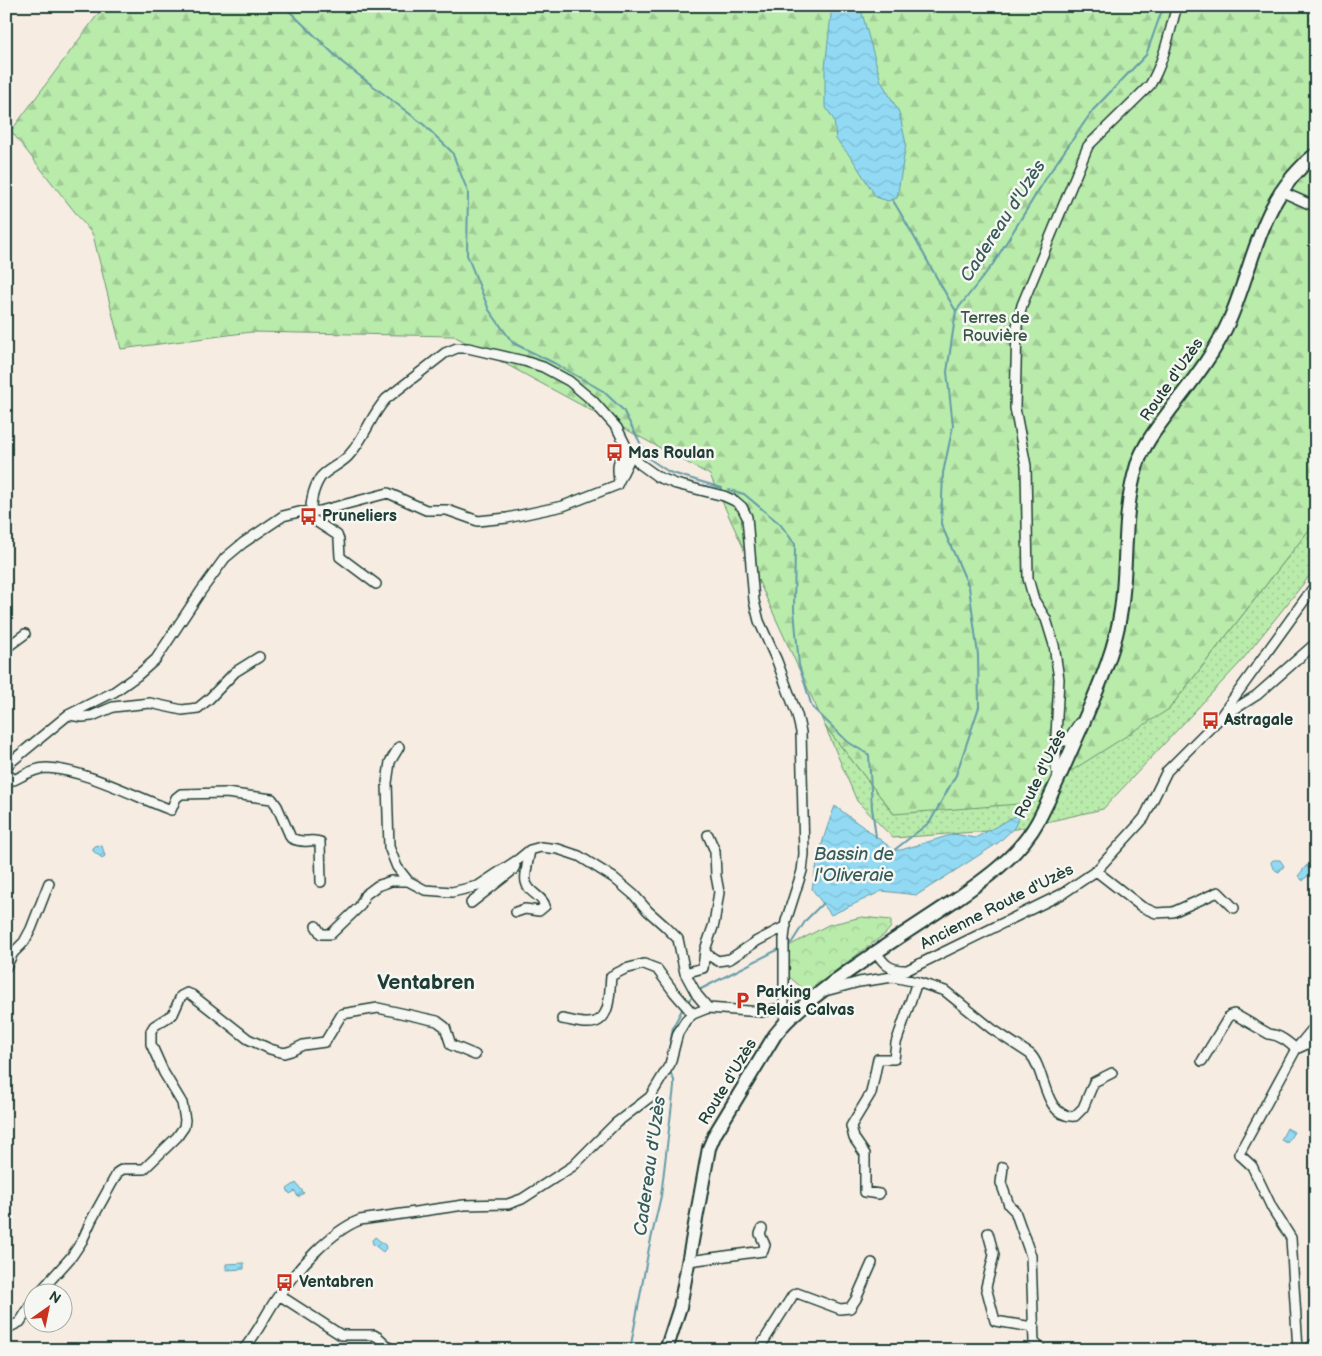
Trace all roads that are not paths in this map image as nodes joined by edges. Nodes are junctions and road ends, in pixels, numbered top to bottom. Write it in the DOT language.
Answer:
graph roads {
  1 [pos="1177,6"];
  2 [pos="1316,154"];
  3 [pos="1280,191"];
  4 [pos="1316,207"];
  5 [pos="630,451"];
  6 [pos="311,513"];
  7 [pos="376,584"];
  8 [pos="1316,584"];
  9 [pos="25,634"];
  10 [pos="1316,643"];
  11 [pos="6,648"];
  12 [pos="259,657"];
  13 [pos="1088,711"];
  14 [pos="68,715"];
  15 [pos="1218,720"];
  16 [pos="1056,736"];
  17 [pos="399,746"];
  18 [pos="1056,750"];
  19 [pos="1068,757"];
  20 [pos="6,766"];
  21 [pos="6,773"];
  22 [pos="1058,778"];
  23 [pos="708,835"];
  24 [pos="530,850"];
  25 [pos="519,859"];
  26 [pos="1096,871"];
  27 [pos="408,881"];
  28 [pos="321,882"];
  29 [pos="49,883"];
  30 [pos="471,903"];
  31 [pos="1234,908"];
  32 [pos="516,912"];
  33 [pos="316,926"];
  34 [pos="786,926"];
  35 [pos="10,950"];
  36 [pos="876,952"];
  37 [pos="705,953"];
  38 [pos="862,962"];
  39 [pos="884,964"];
  40 [pos="6,967"];
  41 [pos="906,970"];
  42 [pos="685,973"];
  43 [pos="892,977"];
  44 [pos="879,979"];
  45 [pos="869,981"];
  46 [pos="917,982"];
  47 [pos="820,992"];
  48 [pos="784,1007"];
  49 [pos="688,1008"];
  50 [pos="708,1008"];
  51 [pos="562,1019"];
  52 [pos="785,1022"];
  53 [pos="1316,1025"];
  54 [pos="1316,1040"];
  55 [pos="1296,1049"];
  56 [pos="475,1055"];
  57 [pos="1202,1061"];
  58 [pos="1112,1073"];
  59 [pos="1004,1167"];
  60 [pos="879,1194"];
  61 [pos="762,1228"];
  62 [pos="988,1233"];
  63 [pos="689,1261"];
  64 [pos="872,1263"];
  65 [pos="47,1284"];
  66 [pos="279,1295"];
  67 [pos="22,1319"];
  68 [pos="1033,1327"];
  69 [pos="6,1329"];
  70 [pos="1316,1342"];
  71 [pos="245,1348"];
  72 [pos="256,1350"];
  73 [pos="392,1350"];
  74 [pos="666,1350"];
  75 [pos="758,1350"];
  76 [pos="1042,1350"];
  77 [pos="1298,1350"];
  78 [pos="1308,1350"];
  1 -- 16 [label="street"];
  2 -- 3 [label="main road, Route d'Uzès"];
  3 -- 4 [label="street"];
  3 -- 13 [label="main road, Route d'Uzès"];
  5 -- 6 [label="street"];
  5 -- 6 [label="street"];
  5 -- 34 [label="street"];
  6 -- 7 [label="street"];
  6 -- 14 [label="street"];
  8 -- 15 [label="street, Ancienne Route d'Uzès"];
  9 -- 11 [label="street"];
  10 -- 15 [label="street"];
  12 -- 14 [label="street"];
  13 -- 16 [label="street"];
  13 -- 19 [label="main road, Route d'Uzès"];
  14 -- 20 [label="street"];
  15 -- 26 [label="street, Ancienne Route d'Uzès"];
  16 -- 18 [label="street"];
  16 -- 19 [label="street"];
  17 -- 27 [label="street"];
  18 -- 19 [label="street"];
  18 -- 22 [label="street"];
  19 -- 22 [label="main road, Route d'Uzès"];
  21 -- 28 [label="street"];
  22 -- 36 [label="main road, Route d'Uzès"];
  23 -- 37 [label="street"];
  24 -- 25 [label="street"];
  24 -- 32 [label="street"];
  24 -- 42 [label="street"];
  25 -- 27 [label="street"];
  25 -- 30 [label="street"];
  26 -- 31 [label="street"];
  26 -- 41 [label="street, Ancienne Route d'Uzès"];
  27 -- 33 [label="street"];
  29 -- 35 [label="street"];
  34 -- 37 [label="street"];
  34 -- 48 [label="street"];
  35 -- 40 [label="street"];
  36 -- 38 [label="main road, Route d'Uzès"];
  36 -- 39 [label="street"];
  37 -- 42 [label="street"];
  38 -- 45 [label="street"];
  38 -- 47 [label="main road, Route d'Uzès"];
  39 -- 41 [label="street"];
  39 -- 44 [label="street"];
  41 -- 43 [label="street, Ancienne Route d'Uzès"];
  42 -- 50 [label="street"];
  43 -- 44 [label="street, Ancienne Route d'Uzès"];
  43 -- 46 [label="street"];
  44 -- 45 [label="street, Ancienne Route d'Uzès"];
  45 -- 47 [label="street, Ancienne Route d'Uzès"];
  46 -- 58 [label="street"];
  46 -- 60 [label="street"];
  47 -- 52 [label="main road, Route d'Uzès"];
  48 -- 50 [label="street"];
  48 -- 52 [label="street"];
  49 -- 50 [label="street"];
  49 -- 51 [label="street"];
  49 -- 66 [label="street"];
  52 -- 63 [label="main road, Route d'Uzès"];
  53 -- 55 [label="street"];
  54 -- 55 [label="street"];
  55 -- 57 [label="street"];
  55 -- 77 [label="street"];
  56 -- 65 [label="street"];
  59 -- 68 [label="street"];
  61 -- 63 [label="street"];
  62 -- 68 [label="street"];
  63 -- 74 [label="main road, Route d'Uzès"];
  64 -- 75 [label="street"];
  66 -- 71 [label="street"];
  66 -- 73 [label="street"];
  67 -- 69 [label="street"];
  68 -- 76 [label="street"];
  70 -- 78 [label="street"];
  71 -- 72 [label="street"];
}
